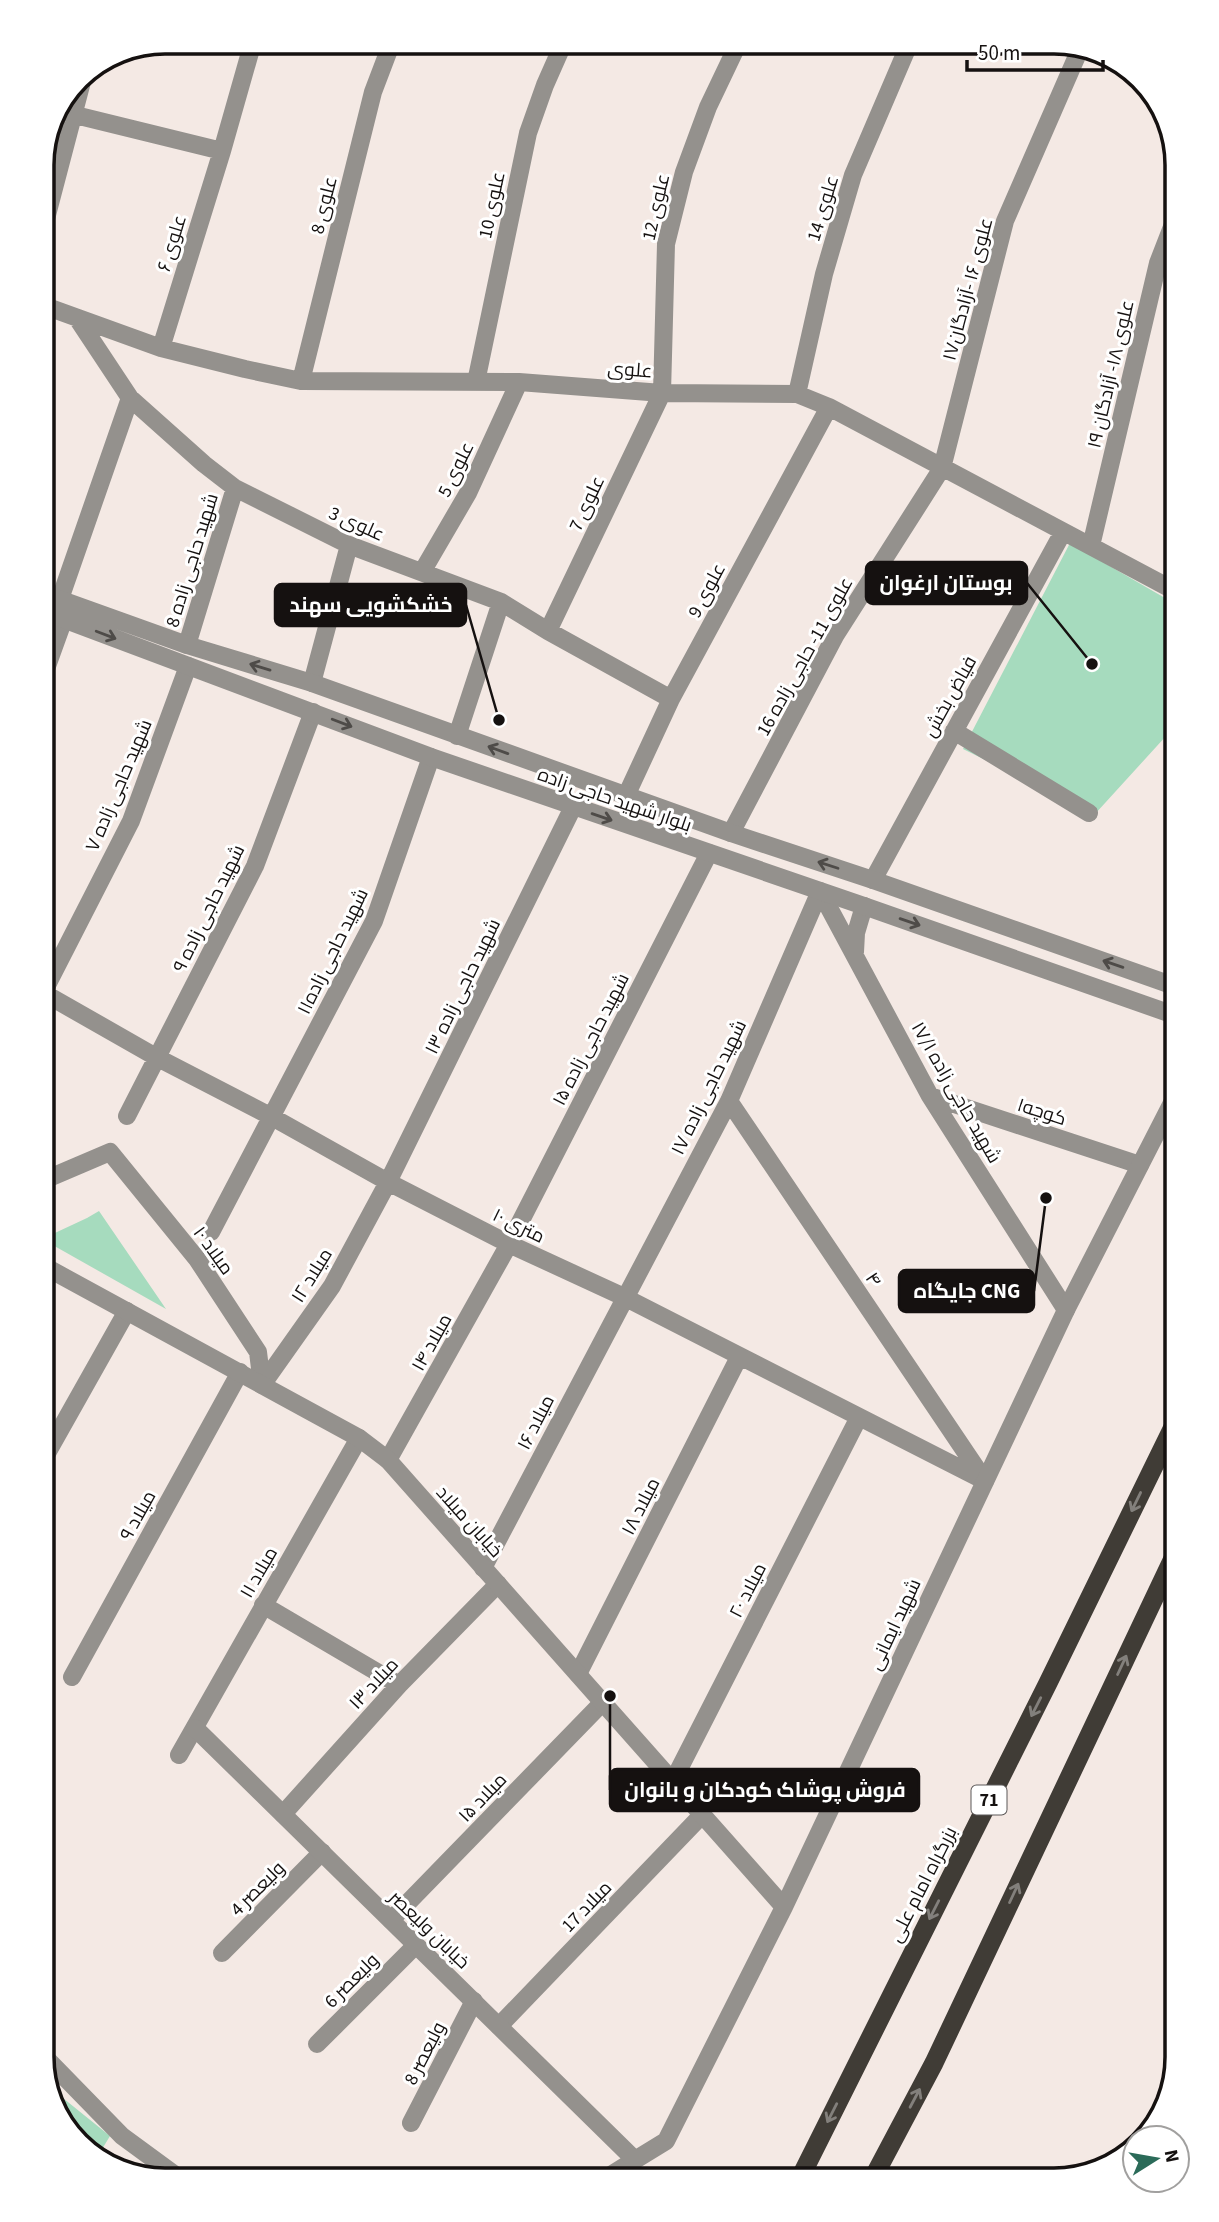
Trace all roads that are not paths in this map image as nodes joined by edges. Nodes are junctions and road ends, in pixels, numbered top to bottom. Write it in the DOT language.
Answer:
graph roads {
  1 [pos="250,54"];
  2 [pos="387,54"];
  3 [pos="559,54"];
  4 [pos="733,54"];
  5 [pos="905,54"];
  6 [pos="1077,57"];
  7 [pos="68,114"];
  8 [pos="222,151"];
  9 [pos="54,179"];
  10 [pos="1165,245"];
  11 [pos="54,309"];
  12 [pos="77,318"];
  13 [pos="161,348"];
  14 [pos="301,380"];
  15 [pos="477,382"];
  16 [pos="519,382"];
  17 [pos="662,393"];
  18 [pos="797,394"];
  19 [pos="130,398"];
  20 [pos="829,407"];
  21 [pos="942,468"];
  22 [pos="235,488"];
  23 [pos="1063,532"];
  24 [pos="349,545"];
  25 [pos="1091,546"];
  26 [pos="422,572"];
  27 [pos="1165,586"];
  28 [pos="54,597"];
  29 [pos="60,599"];
  30 [pos="501,602"];
  31 [pos="54,615"];
  32 [pos="64,619"];
  33 [pos="548,631"];
  34 [pos="187,645"];
  35 [pos="54,647"];
  36 [pos="188,666"];
  37 [pos="312,684"];
  38 [pos="671,699"];
  39 [pos="313,712"];
  40 [pos="954,731"];
  41 [pos="457,736"];
  42 [pos="430,757"];
  43 [pos="626,796"];
  44 [pos="573,807"];
  45 [pos="1089,813"];
  46 [pos="731,834"];
  47 [pos="709,853"];
  48 [pos="873,880"];
  49 [pos="820,891"];
  50 [pos="864,906"];
  51 [pos="855,952"];
  52 [pos="54,972"];
  53 [pos="1165,983"];
  54 [pos="54,999"];
  55 [pos="1165,1012"];
  56 [pos="156,1057"];
  57 [pos="930,1096"];
  58 [pos="729,1101"];
  59 [pos="127,1116"];
  60 [pos="1165,1116"];
  61 [pos="272,1117"];
  62 [pos="1140,1165"];
  63 [pos="54,1176"];
  64 [pos="388,1182"];
  65 [pos="211,1232"];
  66 [pos="509,1244"];
  67 [pos="54,1271"];
  68 [pos="624,1297"];
  69 [pos="1066,1310"];
  70 [pos="127,1311"];
  71 [pos="739,1357"];
  72 [pos="240,1372"];
  73 [pos="262,1385"];
  74 [pos="859,1417"];
  75 [pos="359,1438"];
  76 [pos="54,1441"];
  77 [pos="1165,1444"];
  78 [pos="388,1460"];
  79 [pos="985,1481"];
  80 [pos="484,1567"];
  81 [pos="1165,1575"];
  82 [pos="498,1584"];
  83 [pos="263,1605"];
  84 [pos="578,1674"];
  85 [pos="72,1677"];
  86 [pos="399,1685"];
  87 [pos="603,1702"];
  88 [pos="195,1728"];
  89 [pos="179,1755"];
  90 [pos="673,1781"];
  91 [pos="283,1814"];
  92 [pos="702,1815"];
  93 [pos="321,1852"];
  94 [pos="784,1907"];
  95 [pos="391,1920"];
  96 [pos="416,1945"];
  97 [pos="222,1953"];
  98 [pos="474,2001"];
  99 [pos="499,2026"];
  100 [pos="317,2044"];
  101 [pos="55,2067"];
  102 [pos="411,2123"];
  103 [pos="635,2160"];
  104 [pos="165,2168"];
  105 [pos="622,2168"];
  106 [pos="805,2168"];
  107 [pos="878,2168"];
  1 -- 8 [label="street, علوی ۶"];
  2 -- 14 [label="street, علوی 8"];
  3 -- 15 [label="street, علوی 10"];
  4 -- 17 [label="street, علوی 12"];
  5 -- 18 [label="street, علوی 14"];
  6 -- 21 [label="street, علوی ۱۶ -آزادگان۱۷"];
  7 -- 8 [label="street"];
  7 -- 9 [label="street"];
  8 -- 13 [label="street, علوی ۶"];
  10 -- 25 [label="street, علوی ۱٨- آزادگان ۱۹"];
  11 -- 12 [label="street, علوی"];
  12 -- 13 [label="street, علوی"];
  12 -- 19 [label="street, علوی 3"];
  13 -- 14 [label="street, علوی"];
  14 -- 15 [label="street, علوی"];
  15 -- 16 [label="street, علوی"];
  16 -- 17 [label="street, علوی"];
  16 -- 26 [label="street, علوی 5"];
  17 -- 18 [label="street, علوی"];
  17 -- 33 [label="street, علوی 7"];
  18 -- 20 [label="street, علوی"];
  19 -- 22 [label="street, علوی 3"];
  19 -- 29 [label="street"];
  20 -- 21 [label="street, علوی"];
  20 -- 38 [label="street, علوی 9"];
  21 -- 23 [label="street, علوی"];
  21 -- 46 [label="street, علوی 11- حاجی زاده 16"];
  22 -- 24 [label="street, علوی 3"];
  22 -- 34 [label="street, شهید حاجی زاده 8"];
  23 -- 25 [label="street, علوی"];
  23 -- 40 [label="street, فیاض بخش"];
  24 -- 26 [label="street, علوی 3"];
  24 -- 37 [label="street"];
  25 -- 27 [label="street, علوی"];
  26 -- 30 [label="street, علوی 3"];
  28 -- 29 [label="street, بلوار شهید حاجی زاده"];
  29 -- 34 [label="street, بلوار شهید حاجی زاده"];
  30 -- 33 [label="street, علوی 3"];
  30 -- 41 [label="street"];
  31 -- 32 [label="street, بلوار شهید حاجی زاده"];
  32 -- 35 [label="street"];
  32 -- 36 [label="street, بلوار شهید حاجی زاده, one-way"];
  33 -- 38 [label="street, علوی 3"];
  37 -- 34 [label="street, بلوار شهید حاجی زاده, one-way"];
  36 -- 39 [label="street, بلوار شهید حاجی زاده"];
  36 -- 52 [label="street, شهید حاجی زاده ۷"];
  37 -- 41 [label="street, بلوار شهید حاجی زاده"];
  38 -- 43 [label="street, علوی 9"];
  39 -- 42 [label="street, بلوار شهید حاجی زاده, one-way"];
  39 -- 56 [label="street, شهید حاجی زاده ۹"];
  40 -- 45 [label="street"];
  40 -- 48 [label="street, فیاض بخش"];
  43 -- 41 [label="street, بلوار شهید حاجی زاده, one-way"];
  42 -- 44 [label="street, بلوار شهید حاجی زاده"];
  42 -- 61 [label="street, شهید حاجی زاده۱۱"];
  43 -- 46 [label="street, بلوار شهید حاجی زاده"];
  44 -- 47 [label="street, بلوار شهید حاجی زاده, one-way"];
  44 -- 64 [label="street, شهید حاجی زاده ۱۳"];
  48 -- 46 [label="street, بلوار شهید حاجی زاده, one-way"];
  47 -- 49 [label="street, بلوار شهید حاجی زاده"];
  47 -- 66 [label="street, شهید حاجی زاده ۱۵"];
  48 -- 50 [label="street, فیاض بخش"];
  53 -- 48 [label="street, بلوار شهید حاجی زاده, one-way"];
  49 -- 50 [label="street, بلوار شهید حاجی زاده"];
  49 -- 51 [label="street, شهید حاجی زاده ۱۷/۱"];
  49 -- 58 [label="street, شهید حاجی زاده ۱۷"];
  50 -- 51 [label="street, فیاض بخش"];
  50 -- 55 [label="street, بلوار شهید حاجی زاده, one-way"];
  51 -- 57 [label="street, شهید حاجی زاده ۱۷/۱"];
  54 -- 56 [label="street, ۱۰ متری"];
  56 -- 59 [label="street, شهید حاجی زاده ۹"];
  56 -- 61 [label="street, ۱۰ متری"];
  57 -- 62 [label="street, کوچه۱"];
  57 -- 69 [label="street, شهید حاجی زاده ۱۷/۱"];
  58 -- 68 [label="street, شهید حاجی زاده ۱۷"];
  58 -- 79 [label="street, ۴"];
  60 -- 62 [label="street, شهید ایمانی"];
  61 -- 64 [label="street, ۱۰ متری"];
  61 -- 65 [label="street, شهید حاجی زاده۱۱"];
  62 -- 69 [label="street, شهید ایمانی"];
  63 -- 73 [label="street, میلاد ۱۰"];
  64 -- 66 [label="street, ۱۰ متری"];
  64 -- 73 [label="street, میلاد ۱۲"];
  66 -- 68 [label="street, ۱۰ متری"];
  66 -- 78 [label="street, میلاد ۱۴"];
  67 -- 70 [label="street, خیابان میلاد"];
  68 -- 71 [label="street, ۱۰ متری"];
  68 -- 80 [label="street, میلاد ۱۶"];
  69 -- 79 [label="street, شهید ایمانی"];
  70 -- 72 [label="street, خیابان میلاد"];
  70 -- 76 [label="street"];
  71 -- 74 [label="street, ۱۰ متری"];
  71 -- 84 [label="street, میلاد ۱۸"];
  72 -- 73 [label="street, خیابان میلاد"];
  72 -- 85 [label="street, میلاد ۹"];
  73 -- 75 [label="street, خیابان میلاد"];
  74 -- 79 [label="street, ۱۰ متری"];
  74 -- 90 [label="street, میلاد ۲۰"];
  75 -- 78 [label="street, خیابان میلاد"];
  75 -- 83 [label="street, میلاد ۱۱"];
  77 -- 106 [label="highway, بزرگراه امام علی / 71, one-way"];
  78 -- 80 [label="street, خیابان میلاد"];
  79 -- 94 [label="street, شهید ایمانی"];
  80 -- 82 [label="street, خیابان میلاد"];
  107 -- 81 [label="highway, one-way"];
  82 -- 84 [label="street, خیابان میلاد"];
  82 -- 86 [label="street, میلاد ۱۳"];
  83 -- 86 [label="street"];
  83 -- 88 [label="street, میلاد ۱۱"];
  84 -- 87 [label="street, خیابان میلاد"];
  86 -- 91 [label="street, میلاد ۱۳"];
  87 -- 90 [label="street, خیابان میلاد"];
  87 -- 95 [label="street, میلاد ۱۵"];
  88 -- 89 [label="street, میلاد ۱۱"];
  88 -- 91 [label="street, خیابان ولیعصر"];
  90 -- 92 [label="street, خیابان میلاد"];
  91 -- 93 [label="street, خیابان ولیعصر"];
  92 -- 94 [label="street, خیابان میلاد"];
  92 -- 99 [label="street, میلاد 17"];
  93 -- 95 [label="street, خیابان ولیعصر"];
  93 -- 97 [label="street, ولیعصر 4"];
  94 -- 103 [label="street, شهید ایمانی"];
  95 -- 96 [label="street, خیابان ولیعصر"];
  96 -- 98 [label="street, خیابان ولیعصر"];
  96 -- 100 [label="street, ولیعصر 6"];
  98 -- 99 [label="street, خیابان ولیعصر"];
  98 -- 102 [label="street, ولیعصر 8"];
  99 -- 103 [label="street, خیابان ولیعصر"];
  101 -- 104 [label="street"];
  103 -- 105 [label="street, شهید ایمانی"];
}
